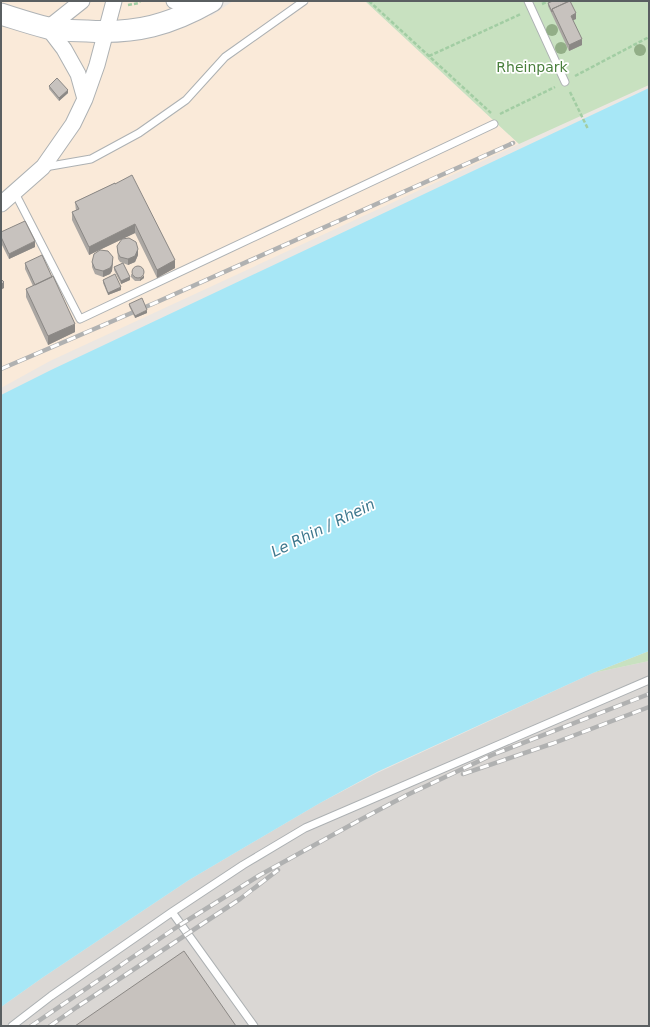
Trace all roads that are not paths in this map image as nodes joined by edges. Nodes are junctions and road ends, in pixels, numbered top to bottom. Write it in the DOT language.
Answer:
graph roads {
  1 [pos="82,1"];
  2 [pos="114,1"];
  3 [pos="174,1"];
  4 [pos="304,1"];
  5 [pos="528,1"];
  6 [pos="207,4"];
  7 [pos="1,14"];
  8 [pos="48,28"];
  9 [pos="105,32"];
  10 [pos="566,82"];
  11 [pos="85,99"];
  12 [pos="494,124"];
  13 [pos="43,167"];
  14 [pos="15,192"];
  15 [pos="1,204"];
  16 [pos="649,680"];
  17 [pos="172,912"];
  18 [pos="12,1026"];
  19 [pos="254,1026"];
  1 -- 8 [label="street"];
  2 -- 9 [label="street"];
  3 -- 6 [label="street"];
  4 -- 13 [label="lane"];
  5 -- 10 [label="lane"];
  6 -- 9 [label="main road"];
  7 -- 8 [label="main road"];
  8 -- 9 [label="main road"];
  8 -- 11 [label="street"];
  9 -- 11 [label="street"];
  11 -- 13 [label="street"];
  12 -- 14 [label="lane"];
  13 -- 14 [label="street"];
  14 -- 15 [label="street"];
  16 -- 17 [label="lane"];
  17 -- 18 [label="lane"];
  17 -- 19 [label="lane"];
}
